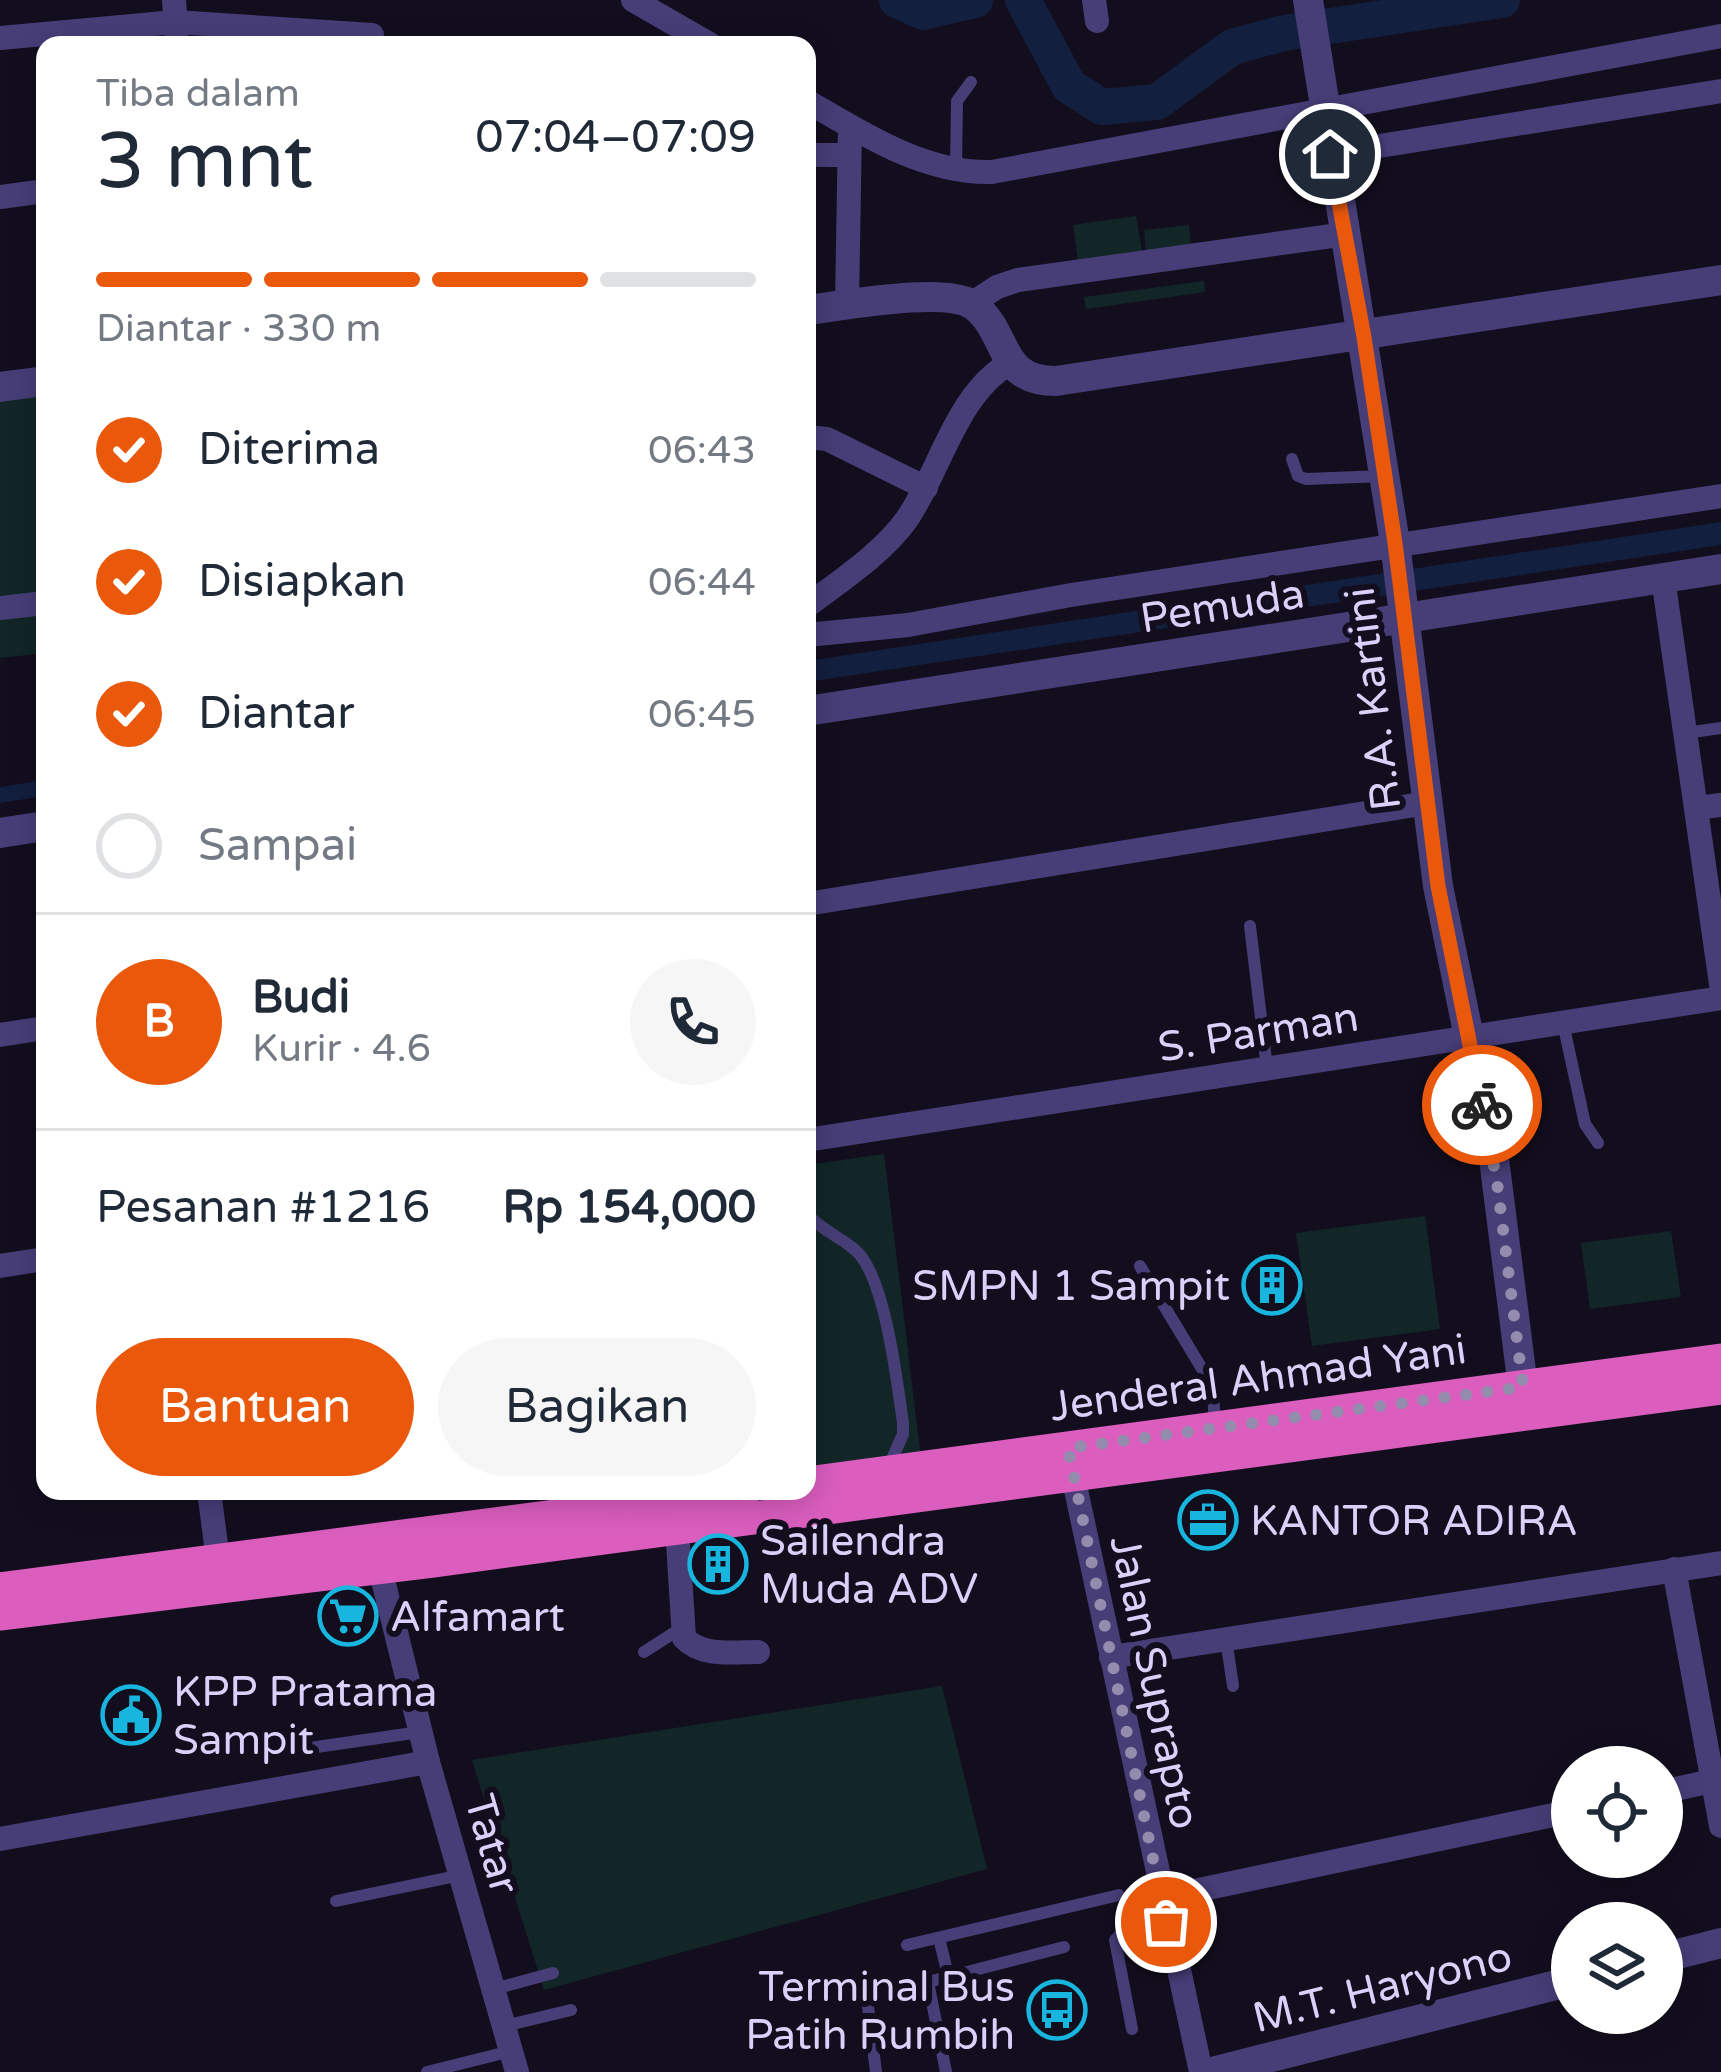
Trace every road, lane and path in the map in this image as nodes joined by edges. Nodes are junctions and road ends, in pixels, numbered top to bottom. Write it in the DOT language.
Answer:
graph roads {
  1 [pos="633,0"];
  2 [pos="1308,1"];
  3 [pos="175,22"];
  4 [pos="372,35"];
  5 [pos="695,36"];
  6 [pos="1721,36"];
  7 [pos="0,38"];
  8 [pos="971,82"];
  9 [pos="1721,91"];
  10 [pos="816,107"];
  11 [pos="1324,112"];
  12 [pos="850,128"];
  13 [pos="816,154"];
  14 [pos="1330,154"];
  15 [pos="849,155"];
  16 [pos="956,170"];
  17 [pos="36,192"];
  18 [pos="0,197"];
  19 [pos="1346,234"];
  20 [pos="1721,280"];
  21 [pos="971,304"];
  22 [pos="847,305"];
  23 [pos="816,309"];
  24 [pos="1364,337"];
  25 [pos="1010,363"];
  26 [pos="36,382"];
  27 [pos="0,387"];
  28 [pos="816,438"];
  29 [pos="1292,458"];
  30 [pos="1385,476"];
  31 [pos="926,488"];
  32 [pos="1721,496"];
  33 [pos="1396,547"];
  34 [pos="1721,568"];
  35 [pos="1664,578"];
  36 [pos="816,599"];
  37 [pos="36,604"];
  38 [pos="0,608"];
  39 [pos="1403,612"];
  40 [pos="816,634"];
  41 [pos="816,710"];
  42 [pos="1721,728"];
  43 [pos="1686,734"];
  44 [pos="1427,803"];
  45 [pos="1709,807"];
  46 [pos="36,827"];
  47 [pos="0,833"];
  48 [pos="816,903"];
  49 [pos="1250,926"];
  50 [pos="1721,984"];
  51 [pos="1721,998"];
  52 [pos="1563,1023"];
  53 [pos="36,1029"];
  54 [pos="0,1035"];
  55 [pos="1466,1039"];
  56 [pos="1267,1069"];
  57 [pos="816,1139"];
  58 [pos="1598,1143"];
  59 [pos="816,1224"];
  60 [pos="36,1260"];
  61 [pos="0,1266"];
  62 [pos="1140,1266"];
  63 [pos="1721,1360"];
  64 [pos="1523,1387"];
  65 [pos="1721,1388"];
  66 [pos="1215,1428"];
  67 [pos="1070,1461"];
  68 [pos="886,1473"];
  69 [pos="816,1482"];
  70 [pos="210,1500"];
  71 [pos="676,1500"];
  72 [pos="677,1527"];
  73 [pos="218,1560"];
  74 [pos="1721,1563"];
  75 [pos="380,1568"];
  76 [pos="1674,1569"];
  77 [pos="0,1588"];
  78 [pos="0,1614"];
  79 [pos="684,1627"];
  80 [pos="1226,1640"];
  81 [pos="644,1652"];
  82 [pos="758,1652"];
  83 [pos="1111,1657"];
  84 [pos="1233,1686"];
  85 [pos="421,1732"];
  86 [pos="296,1750"];
  87 [pos="428,1762"];
  88 [pos="1716,1780"];
  89 [pos="1683,1787"];
  90 [pos="1551,1816"];
  91 [pos="1721,1826"];
  92 [pos="0,1839"];
  93 [pos="460,1875"];
  94 [pos="1119,1895"];
  95 [pos="336,1900"];
  96 [pos="1163,1910"];
  97 [pos="939,1938"];
  98 [pos="1721,1943"];
  99 [pos="907,1945"];
  100 [pos="1064,1947"];
  101 [pos="1683,1953"];
  102 [pos="554,1972"];
  103 [pos="949,1975"];
  104 [pos="1551,1986"];
  105 [pos="494,1989"];
  106 [pos="868,2006"];
  107 [pos="571,2010"];
  108 [pos="1132,2029"];
  109 [pos="511,2050"];
  110 [pos="427,2072"];
  111 [pos="876,2072"];
  112 [pos="946,2072"];
  113 [pos="1201,2072"];
  114 [pos="1212,2072"];
  1 -- 5 [label="street"];
  2 -- 11 [label="street, R.A. Kartini"];
  3 -- 4 [label="street"];
  3 -- 7 [label="street"];
  6 -- 11 [label="street"];
  8 -- 16 [label="lane"];
  9 -- 14 [label="street"];
  10 -- 12 [label="street"];
  11 -- 14 [label="street, R.A. Kartini"];
  11 -- 16 [label="street"];
  12 -- 15 [label="street"];
  12 -- 16 [label="street"];
  13 -- 15 [label="street"];
  14 -- 19 [label="street, R.A. Kartini"];
  15 -- 22 [label="street"];
  17 -- 18 [label="street"];
  19 -- 21 [label="street"];
  19 -- 24 [label="street, R.A. Kartini"];
  20 -- 24 [label="street"];
  21 -- 22 [label="street"];
  21 -- 25 [label="street"];
  22 -- 23 [label="street"];
  24 -- 25 [label="street"];
  24 -- 30 [label="street, R.A. Kartini"];
  25 -- 31 [label="street"];
  26 -- 27 [label="street"];
  28 -- 31 [label="street"];
  29 -- 30 [label="lane"];
  30 -- 33 [label="street, R.A. Kartini"];
  31 -- 36 [label="street"];
  32 -- 33 [label="street"];
  33 -- 39 [label="street, R.A. Kartini"];
  33 -- 40 [label="street"];
  34 -- 35 [label="street, Pemuda"];
  35 -- 39 [label="street, Pemuda"];
  35 -- 43 [label="street"];
  37 -- 38 [label="street"];
  39 -- 41 [label="street, Pemuda"];
  39 -- 44 [label="street, R.A. Kartini"];
  42 -- 43 [label="lane"];
  43 -- 45 [label="street"];
  44 -- 48 [label="street"];
  44 -- 55 [label="street, R.A. Kartini"];
  45 -- 50 [label="street"];
  46 -- 47 [label="street"];
  49 -- 56 [label="lane"];
  51 -- 52 [label="street, S. Parman"];
  52 -- 55 [label="street, S. Parman"];
  52 -- 58 [label="lane"];
  53 -- 54 [label="street"];
  55 -- 56 [label="street, S. Parman"];
  55 -- 64 [label="street, R.A. Kartini"];
  56 -- 57 [label="street, S. Parman"];
  59 -- 68 [label="lane"];
  60 -- 61 [label="street"];
  62 -- 66 [label="lane"];
  63 -- 64 [label="highway, Jenderal Ahmad Yani"];
  64 -- 66 [label="highway, Jenderal Ahmad Yani"];
  65 -- 67 [label="highway, Jenderal Ahmad Yani"];
  66 -- 67 [label="highway, Jenderal Ahmad Yani"];
  67 -- 68 [label="highway, Jenderal Ahmad Yani"];
  67 -- 72 [label="highway, Jenderal Ahmad Yani"];
  67 -- 83 [label="street, Jalan Suprapto"];
  68 -- 69 [label="highway, Jenderal Ahmad Yani"];
  70 -- 73 [label="street"];
  71 -- 73 [label="highway"];
  72 -- 75 [label="highway, Jenderal Ahmad Yani"];
  72 -- 79 [label="street"];
  73 -- 77 [label="highway"];
  74 -- 76 [label="street"];
  75 -- 78 [label="highway, Jenderal Ahmad Yani"];
  75 -- 85 [label="street, Tatar"];
  76 -- 80 [label="street"];
  76 -- 88 [label="street"];
  79 -- 81 [label="lane"];
  79 -- 82 [label="street"];
  80 -- 83 [label="street"];
  80 -- 84 [label="lane"];
  83 -- 96 [label="street, Jalan Suprapto"];
  85 -- 86 [label="lane"];
  85 -- 87 [label="street, Tatar"];
  87 -- 92 [label="street"];
  87 -- 93 [label="street, Tatar"];
  88 -- 89 [label="street"];
  88 -- 91 [label="street"];
  90 -- 96 [label="street"];
  93 -- 95 [label="lane"];
  93 -- 105 [label="street, Tatar"];
  94 -- 97 [label="lane"];
  96 -- 108 [label="lane"];
  96 -- 113 [label="street, Jalan Suprapto"];
  97 -- 99 [label="lane"];
  97 -- 103 [label="lane"];
  98 -- 101 [label="street"];
  100 -- 103 [label="lane"];
  102 -- 105 [label="lane"];
  103 -- 112 [label="lane"];
  104 -- 114 [label="street, M.T. Haryono"];
  105 -- 109 [label="street, Tatar"];
  106 -- 111 [label="lane"];
  107 -- 109 [label="lane"];
  109 -- 110 [label="lane"];
}
